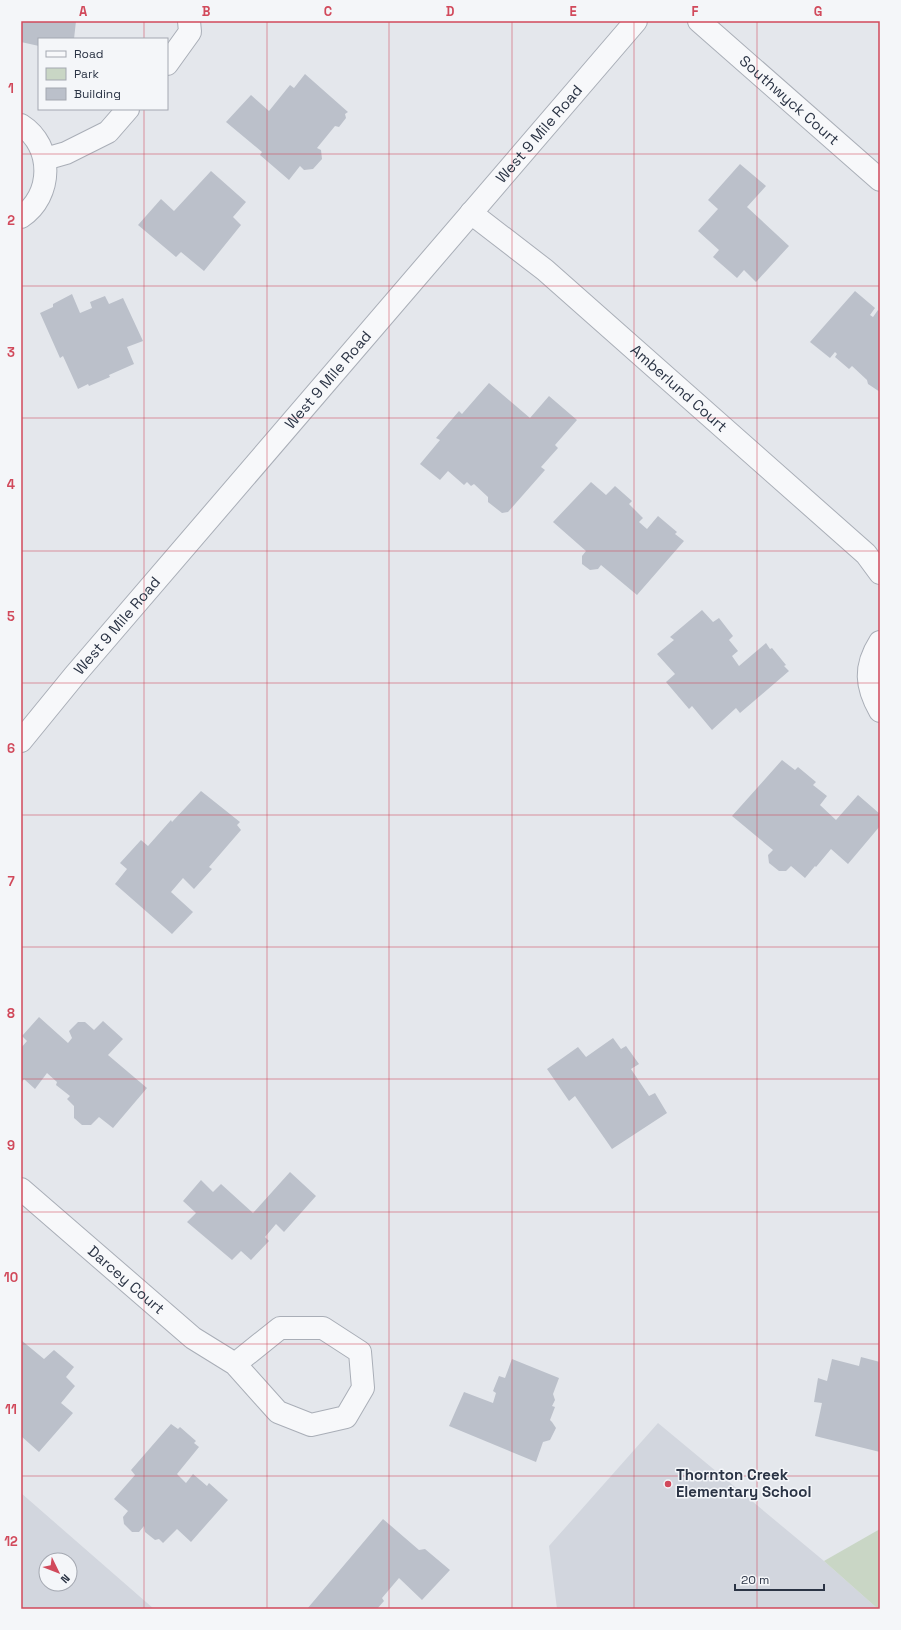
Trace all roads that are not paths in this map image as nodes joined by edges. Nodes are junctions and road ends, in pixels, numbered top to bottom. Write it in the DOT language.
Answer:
graph roads {
  1 [pos="189,21"];
  2 [pos="636,21"];
  3 [pos="699,21"];
  4 [pos="168,63"];
  5 [pos="127,110"];
  6 [pos="21,125"];
  7 [pos="45,159"];
  8 [pos="880,180"];
  9 [pos="471,213"];
  10 [pos="21,217"];
  11 [pos="880,573"];
  12 [pos="880,642"];
  13 [pos="880,711"];
  14 [pos="21,741"];
  15 [pos="21,1189"];
  16 [pos="235,1364"];
  1 -- 4 [label="street"];
  2 -- 9 [label="street, West 9 Mile Road"];
  3 -- 8 [label="street, Southwyck Court"];
  5 -- 7 [label="street"];
  6 -- 7 [label="street"];
  7 -- 10 [label="street"];
  9 -- 11 [label="street, Amberlund Court"];
  9 -- 14 [label="street, West 9 Mile Road"];
  12 -- 13 [label="street"];
  15 -- 16 [label="street, Darcey Court"];
  16 -- 16 [label="street, Darcey Court"];
}
